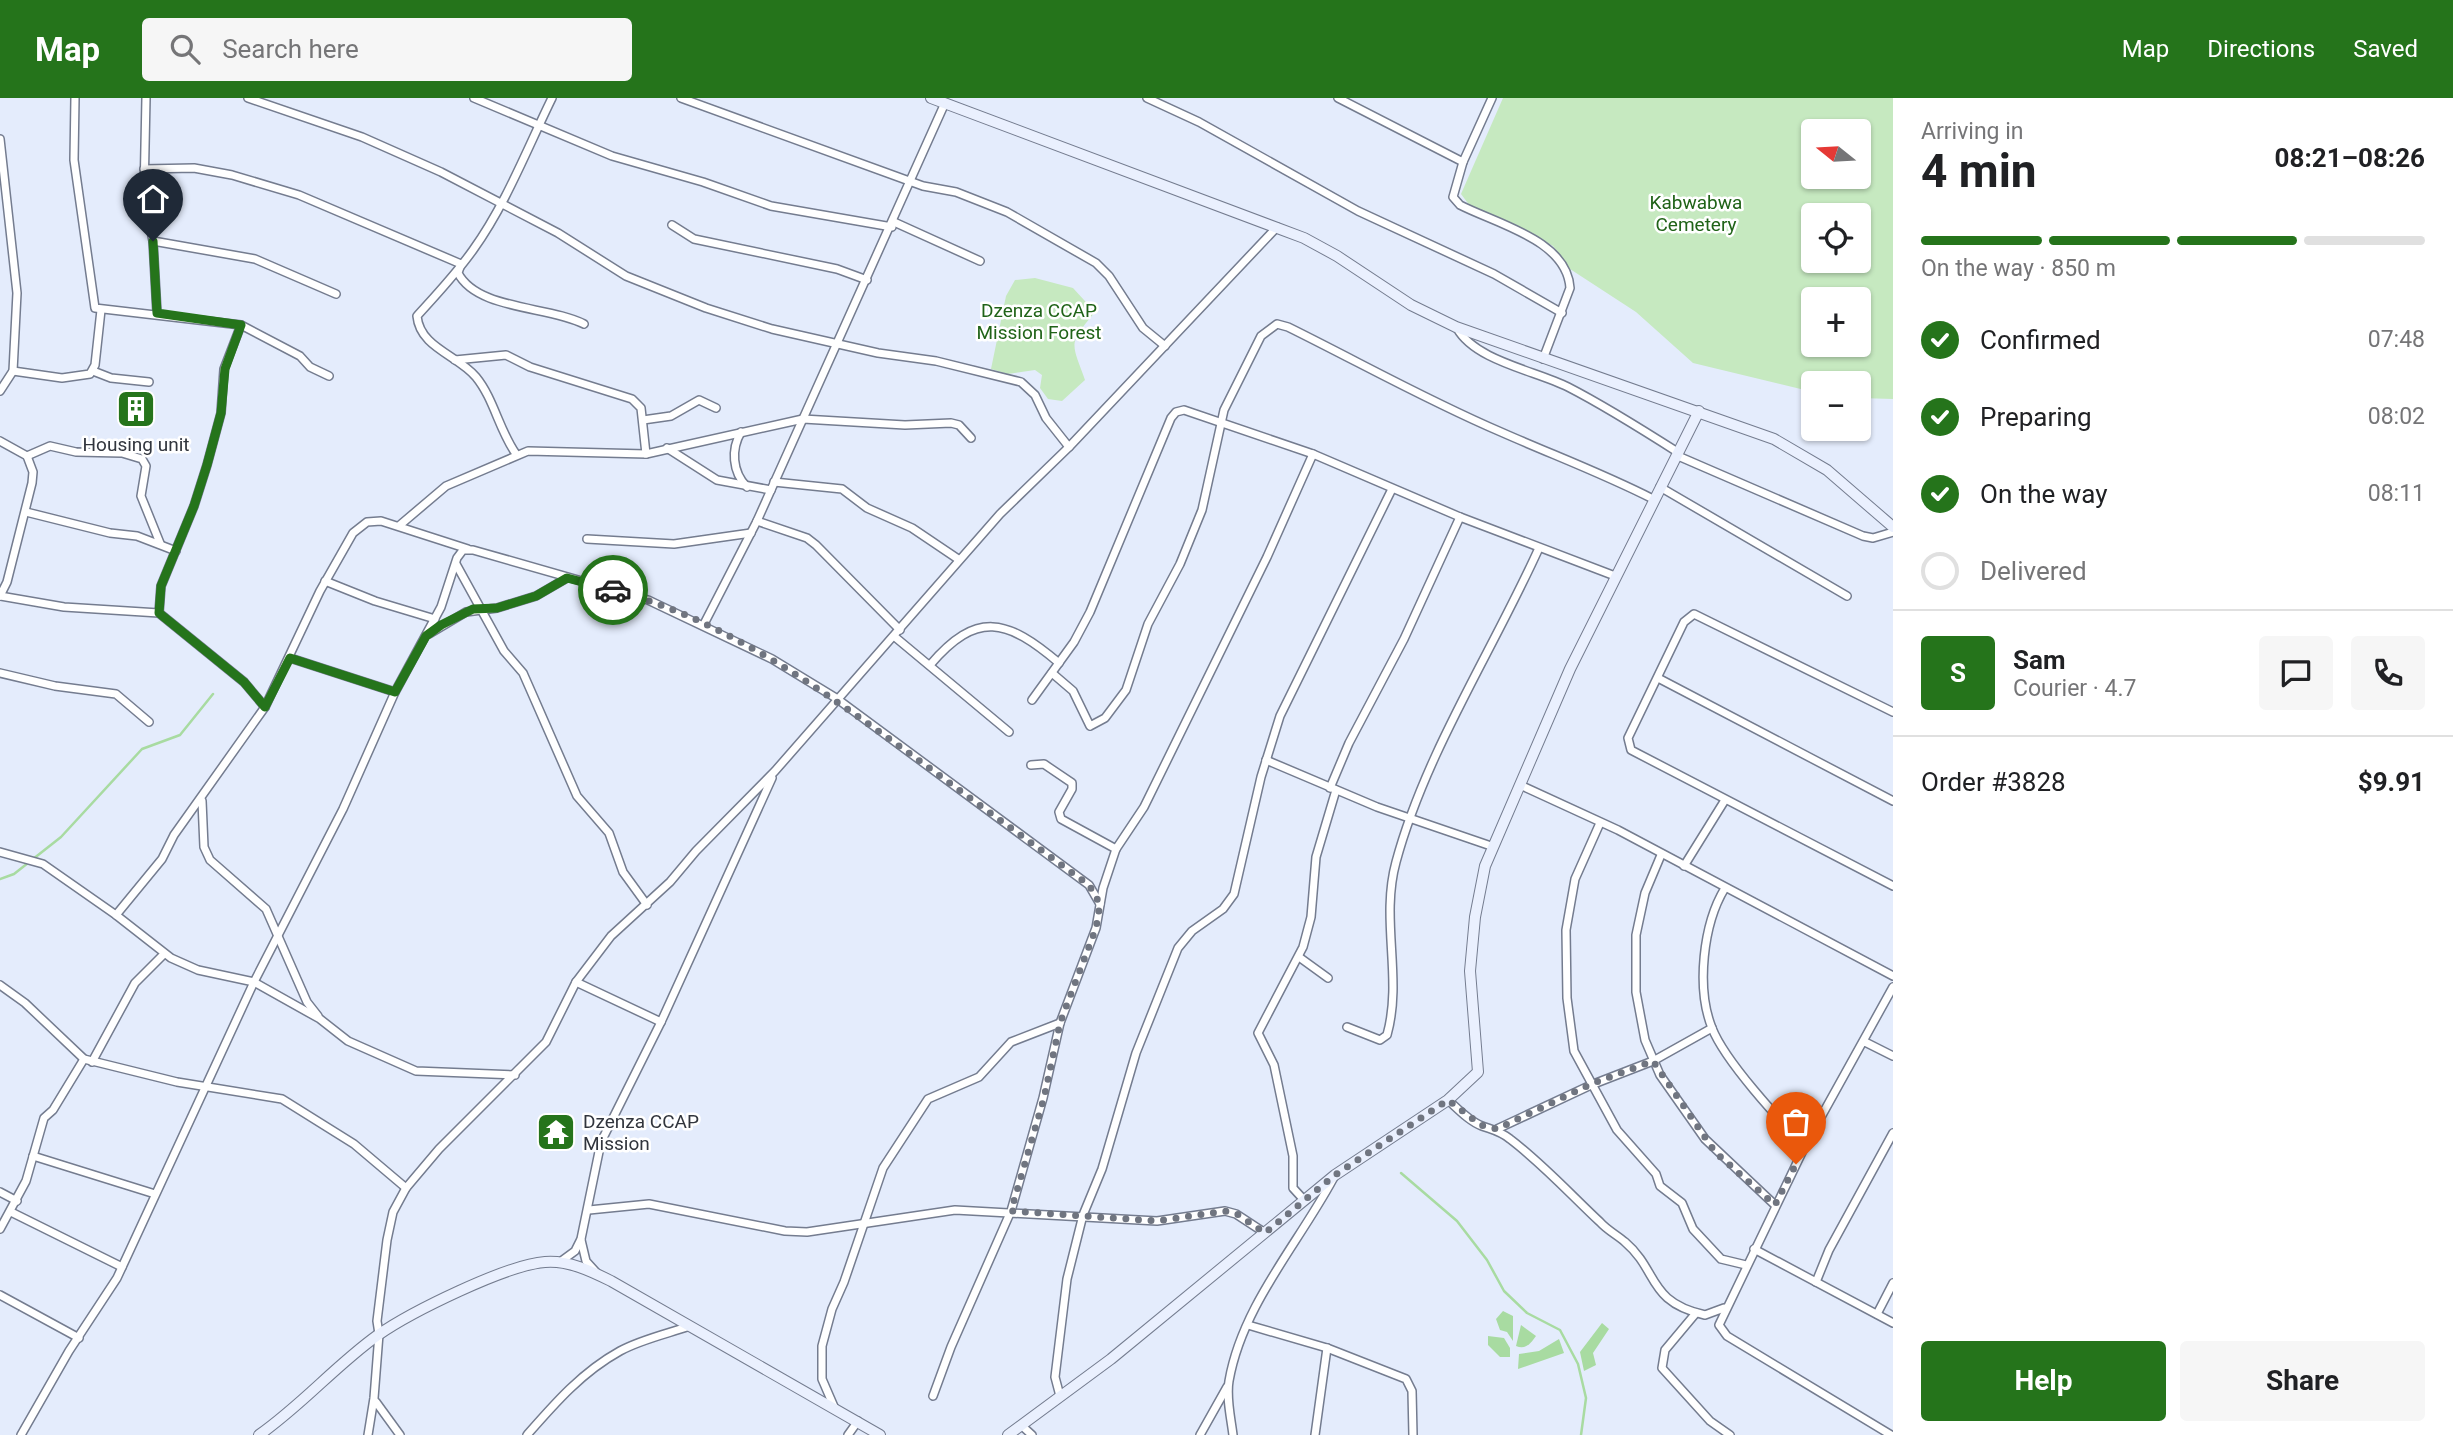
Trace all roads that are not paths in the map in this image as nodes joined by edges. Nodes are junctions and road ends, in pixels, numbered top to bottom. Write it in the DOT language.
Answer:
graph roads {
  1 [pos="75,98"];
  2 [pos="146,98"];
  3 [pos="248,98"];
  4 [pos="474,98"];
  5 [pos="552,98"];
  6 [pos="681,98"];
  7 [pos="931,98"];
  8 [pos="1338,98"];
  9 [pos="1492,98"];
  10 [pos="1151,99"];
  11 [pos="945,103"];
  12 [pos="538,127"];
  13 [pos="0,139"];
  14 [pos="1463,162"];
  15 [pos="144,169"];
  16 [pos="912,182"];
  17 [pos="502,202"];
  18 [pos="893,224"];
  19 [pos="671,225"];
  20 [pos="1277,227"];
  21 [pos="153,241"];
  22 [pos="980,261"];
  23 [pos="461,264"];
  24 [pos="867,280"];
  25 [pos="336,294"];
  26 [pos="101,310"];
  27 [pos="157,313"];
  28 [pos="1562,313"];
  29 [pos="583,324"];
  30 [pos="241,325"];
  31 [pos="1456,327"];
  32 [pos="838,343"];
  33 [pos="1165,346"];
  34 [pos="1543,359"];
  35 [pos="455,360"];
  36 [pos="12,371"];
  37 [pos="93,371"];
  38 [pos="329,376"];
  39 [pos="149,382"];
  40 [pos="0,391"];
  41 [pos="716,408"];
  42 [pos="1699,411"];
  43 [pos="803,419"];
  44 [pos="643,420"];
  45 [pos="1221,424"];
  46 [pos="741,432"];
  47 [pos="971,438"];
  48 [pos="0,441"];
  49 [pos="1069,447"];
  50 [pos="667,449"];
  51 [pos="646,453"];
  52 [pos="516,454"];
  53 [pos="1313,454"];
  54 [pos="1679,454"];
  55 [pos="27,456"];
  56 [pos="773,486"];
  57 [pos="748,487"];
  58 [pos="1660,487"];
  59 [pos="1392,489"];
  60 [pos="1654,499"];
  61 [pos="26,512"];
  62 [pos="1460,517"];
  63 [pos="757,522"];
  64 [pos="400,525"];
  65 [pos="1893,530"];
  66 [pos="751,533"];
  67 [pos="587,539"];
  68 [pos="160,543"];
  69 [pos="1539,548"];
  70 [pos="468,549"];
  71 [pos="176,551"];
  72 [pos="958,559"];
  73 [pos="456,564"];
  74 [pos="1615,576"];
  75 [pos="567,578"];
  76 [pos="325,581"];
  77 [pos="0,596"];
  78 [pos="1847,596"];
  79 [pos="481,608"];
  80 [pos="159,613"];
  81 [pos="435,619"];
  82 [pos="704,624"];
  83 [pos="897,634"];
  84 [pos="426,636"];
  85 [pos="290,658"];
  86 [pos="1059,663"];
  87 [pos="930,665"];
  88 [pos="0,673"];
  89 [pos="1052,673"];
  90 [pos="1658,678"];
  91 [pos="395,692"];
  92 [pos="836,698"];
  93 [pos="1032,700"];
  94 [pos="265,707"];
  95 [pos="1893,712"];
  96 [pos="149,722"];
  97 [pos="1009,732"];
  98 [pos="1266,760"];
  99 [pos="1031,765"];
  100 [pos="775,771"];
  101 [pos="1520,785"];
  102 [pos="1333,789"];
  103 [pos="202,800"];
  104 [pos="1725,800"];
  105 [pos="1893,801"];
  106 [pos="1410,820"];
  107 [pos="1600,823"];
  108 [pos="1492,846"];
  109 [pos="1116,849"];
  110 [pos="0,852"];
  111 [pos="1661,855"];
  112 [pos="1684,866"];
  113 [pos="1893,886"];
  114 [pos="1725,888"];
  115 [pos="1100,904"];
  116 [pos="647,905"];
  117 [pos="116,915"];
  118 [pos="277,935"];
  119 [pos="164,954"];
  120 [pos="1299,957"];
  121 [pos="1893,976"];
  122 [pos="1328,978"];
  123 [pos="254,982"];
  124 [pos="576,982"];
  125 [pos="0,985"];
  126 [pos="1893,987"];
  127 [pos="320,1019"];
  128 [pos="661,1022"];
  129 [pos="1060,1023"];
  130 [pos="1348,1027"];
  131 [pos="1712,1028"];
  132 [pos="1865,1042"];
  133 [pos="1893,1056"];
  134 [pos="88,1060"];
  135 [pos="1653,1061"];
  136 [pos="515,1075"];
  137 [pos="1591,1084"];
  138 [pos="207,1085"];
  139 [pos="1448,1100"];
  140 [pos="1497,1129"];
  141 [pos="1893,1133"];
  142 [pos="1806,1144"];
  143 [pos="33,1156"];
  144 [pos="1335,1175"];
  145 [pos="407,1188"];
  146 [pos="0,1192"];
  147 [pos="155,1194"];
  148 [pos="1304,1200"];
  149 [pos="17,1201"];
  150 [pos="1775,1205"];
  151 [pos="589,1210"];
  152 [pos="1011,1211"];
  153 [pos="11,1212"];
  154 [pos="1083,1215"];
  155 [pos="864,1223"];
  156 [pos="0,1229"];
  157 [pos="1265,1233"];
  158 [pos="581,1239"];
  159 [pos="1754,1250"];
  160 [pos="559,1262"];
  161 [pos="1746,1265"];
  162 [pos="122,1267"];
  163 [pos="599,1275"];
  164 [pos="1815,1282"];
  165 [pos="1893,1283"];
  166 [pos="0,1295"];
  167 [pos="1727,1306"];
  168 [pos="1696,1313"];
  169 [pos="1877,1314"];
  170 [pos="1893,1323"];
  171 [pos="1248,1325"];
  172 [pos="687,1327"];
  173 [pos="379,1334"];
  174 [pos="79,1338"];
  175 [pos="1327,1348"];
  176 [pos="1229,1383"];
  177 [pos="933,1396"];
  178 [pos="1060,1396"];
  179 [pos="374,1398"];
  180 [pos="836,1410"];
  181 [pos="858,1421"];
  182 [pos="1021,1425"];
  183 [pos="21,1435"];
  184 [pos="259,1435"];
  185 [pos="368,1435"];
  186 [pos="400,1435"];
  187 [pos="527,1435"];
  188 [pos="848,1435"];
  189 [pos="880,1435"];
  190 [pos="1008,1435"];
  191 [pos="1032,1435"];
  192 [pos="1200,1435"];
  193 [pos="1233,1435"];
  194 [pos="1315,1435"];
  195 [pos="1413,1435"];
  196 [pos="1730,1435"];
  197 [pos="1891,1435"];
  1 -- 26 [label="street"];
  2 -- 15 [label="street"];
  3 -- 17 [label="street"];
  4 -- 12 [label="street"];
  5 -- 12 [label="street"];
  6 -- 16 [label="street"];
  7 -- 11 [label="street"];
  8 -- 14 [label="street"];
  9 -- 14 [label="street"];
  10 -- 28 [label="street"];
  11 -- 16 [label="street"];
  11 -- 20 [label="street"];
  12 -- 17 [label="street"];
  12 -- 18 [label="street"];
  13 -- 36 [label="street"];
  14 -- 28 [label="street"];
  15 -- 21 [label="street"];
  15 -- 23 [label="street"];
  16 -- 18 [label="street"];
  16 -- 33 [label="street"];
  17 -- 23 [label="street"];
  17 -- 32 [label="street"];
  18 -- 22 [label="street"];
  18 -- 24 [label="street"];
  19 -- 24 [label="street"];
  20 -- 31 [label="street"];
  20 -- 33 [label="street"];
  21 -- 25 [label="street"];
  21 -- 27 [label="street"];
  23 -- 29 [label="street"];
  23 -- 35 [label="street"];
  24 -- 32 [label="street"];
  26 -- 27 [label="street"];
  26 -- 37 [label="street"];
  27 -- 30 [label="street"];
  28 -- 34 [label="street"];
  30 -- 38 [label="street"];
  30 -- 71 [label="street"];
  31 -- 34 [label="street"];
  31 -- 54 [label="street"];
  32 -- 43 [label="street"];
  32 -- 49 [label="street"];
  33 -- 49 [label="street"];
  34 -- 42 [label="street"];
  35 -- 44 [label="street"];
  35 -- 52 [label="street"];
  36 -- 37 [label="street"];
  36 -- 40 [label="street"];
  37 -- 39 [label="street"];
  41 -- 44 [label="street"];
  42 -- 54 [label="street"];
  42 -- 65 [label="street"];
  43 -- 46 [label="street"];
  43 -- 47 [label="street"];
  43 -- 56 [label="street"];
  44 -- 51 [label="street"];
  45 -- 53 [label="street"];
  45 -- 60 [label="street"];
  45 -- 86 [label="street"];
  45 -- 89 [label="street"];
  46 -- 50 [label="street"];
  46 -- 57 [label="street"];
  48 -- 55 [label="street"];
  49 -- 72 [label="street"];
  50 -- 51 [label="street"];
  50 -- 57 [label="street"];
  51 -- 52 [label="street"];
  52 -- 64 [label="street"];
  53 -- 59 [label="street"];
  53 -- 109 [label="street"];
  54 -- 58 [label="street"];
  54 -- 65 [label="street"];
  55 -- 61 [label="street"];
  55 -- 68 [label="street"];
  56 -- 57 [label="street"];
  56 -- 63 [label="street"];
  56 -- 72 [label="street"];
  58 -- 60 [label="street"];
  58 -- 78 [label="street"];
  59 -- 62 [label="street"];
  59 -- 98 [label="street"];
  60 -- 74 [label="street"];
  61 -- 68 [label="street"];
  61 -- 77 [label="street"];
  62 -- 69 [label="street"];
  62 -- 102 [label="street"];
  63 -- 66 [label="street"];
  63 -- 83 [label="street"];
  64 -- 70 [label="street"];
  64 -- 76 [label="street"];
  66 -- 67 [label="street"];
  66 -- 82 [label="street"];
  68 -- 71 [label="street"];
  69 -- 74 [label="street"];
  69 -- 106 [label="street"];
  70 -- 73 [label="street"];
  70 -- 75 [label="street"];
  71 -- 80 [label="street"];
  72 -- 83 [label="street"];
  73 -- 79 [label="street"];
  73 -- 81 [label="street"];
  74 -- 101 [label="street"];
  75 -- 79 [label="street"];
  75 -- 82 [label="street"];
  76 -- 81 [label="street"];
  76 -- 85 [label="street"];
  77 -- 80 [label="street"];
  79 -- 84 [label="street"];
  79 -- 116 [label="street"];
  80 -- 94 [label="street"];
  81 -- 84 [label="street"];
  82 -- 92 [label="street"];
  83 -- 87 [label="street"];
  83 -- 92 [label="street"];
  84 -- 91 [label="street"];
  85 -- 91 [label="street"];
  85 -- 94 [label="street"];
  86 -- 87 [label="street"];
  86 -- 89 [label="street"];
  87 -- 97 [label="street"];
  88 -- 96 [label="street"];
  89 -- 93 [label="street"];
  90 -- 95 [label="street"];
  90 -- 104 [label="street"];
  90 -- 105 [label="street"];
  91 -- 118 [label="street"];
  92 -- 100 [label="street"];
  92 -- 115 [label="street"];
  94 -- 103 [label="street"];
  98 -- 102 [label="street"];
  98 -- 154 [label="street"];
  99 -- 109 [label="street"];
  100 -- 116 [label="street"];
  100 -- 128 [label="street"];
  101 -- 107 [label="street"];
  101 -- 108 [label="street"];
  102 -- 106 [label="street"];
  102 -- 120 [label="street"];
  103 -- 117 [label="street"];
  103 -- 118 [label="street"];
  104 -- 112 [label="street"];
  104 -- 113 [label="street"];
  106 -- 108 [label="street"];
  106 -- 130 [label="street"];
  107 -- 111 [label="street"];
  107 -- 137 [label="street"];
  108 -- 139 [label="street"];
  109 -- 115 [label="street"];
  110 -- 117 [label="street"];
  111 -- 112 [label="street"];
  111 -- 135 [label="street"];
  112 -- 114 [label="street"];
  114 -- 121 [label="street"];
  114 -- 131 [label="street"];
  115 -- 129 [label="street"];
  116 -- 124 [label="street"];
  117 -- 119 [label="street"];
  118 -- 123 [label="street"];
  118 -- 127 [label="street"];
  119 -- 123 [label="street"];
  119 -- 134 [label="street"];
  120 -- 122 [label="street"];
  120 -- 148 [label="street"];
  123 -- 127 [label="street"];
  123 -- 138 [label="street"];
  124 -- 128 [label="street"];
  124 -- 136 [label="street"];
  125 -- 134 [label="street"];
  126 -- 132 [label="street"];
  127 -- 136 [label="street"];
  128 -- 151 [label="street"];
  129 -- 152 [label="street"];
  129 -- 155 [label="street"];
  131 -- 135 [label="street"];
  131 -- 142 [label="street"];
  132 -- 133 [label="street"];
  132 -- 142 [label="street"];
  134 -- 138 [label="street"];
  134 -- 143 [label="street"];
  135 -- 137 [label="street"];
  135 -- 150 [label="street"];
  136 -- 145 [label="street"];
  137 -- 140 [label="street"];
  137 -- 161 [label="street"];
  138 -- 145 [label="street"];
  138 -- 147 [label="street"];
  139 -- 140 [label="street"];
  139 -- 144 [label="street"];
  140 -- 168 [label="street"];
  141 -- 164 [label="street"];
  142 -- 150 [label="street"];
  143 -- 147 [label="street"];
  143 -- 149 [label="street"];
  144 -- 148 [label="street"];
  144 -- 171 [label="street"];
  145 -- 173 [label="street"];
  146 -- 149 [label="street"];
  147 -- 162 [label="street"];
  148 -- 157 [label="street"];
  149 -- 153 [label="street"];
  150 -- 159 [label="street"];
  151 -- 155 [label="street"];
  151 -- 158 [label="street"];
  152 -- 154 [label="street"];
  152 -- 155 [label="street"];
  152 -- 177 [label="street"];
  153 -- 156 [label="street"];
  153 -- 162 [label="street"];
  154 -- 157 [label="street"];
  154 -- 178 [label="street"];
  155 -- 180 [label="street"];
  157 -- 178 [label="street"];
  158 -- 160 [label="street"];
  158 -- 163 [label="street"];
  159 -- 161 [label="street"];
  159 -- 164 [label="street"];
  160 -- 163 [label="street"];
  160 -- 173 [label="street"];
  161 -- 167 [label="street"];
  162 -- 174 [label="street"];
  163 -- 172 [label="street"];
  164 -- 169 [label="street"];
  165 -- 169 [label="street"];
  166 -- 174 [label="street"];
  167 -- 168 [label="street"];
  167 -- 197 [label="street"];
  168 -- 196 [label="street"];
  169 -- 170 [label="street"];
  171 -- 175 [label="street"];
  171 -- 176 [label="street"];
  172 -- 180 [label="street"];
  172 -- 187 [label="street"];
  173 -- 179 [label="street"];
  173 -- 184 [label="street"];
  174 -- 183 [label="street"];
  175 -- 194 [label="street"];
  175 -- 195 [label="street"];
  176 -- 192 [label="street"];
  176 -- 193 [label="street"];
  178 -- 182 [label="street"];
  179 -- 185 [label="street"];
  179 -- 186 [label="street"];
  180 -- 181 [label="street"];
  181 -- 188 [label="street"];
  181 -- 189 [label="street"];
  182 -- 190 [label="street"];
  182 -- 191 [label="street"];
}
